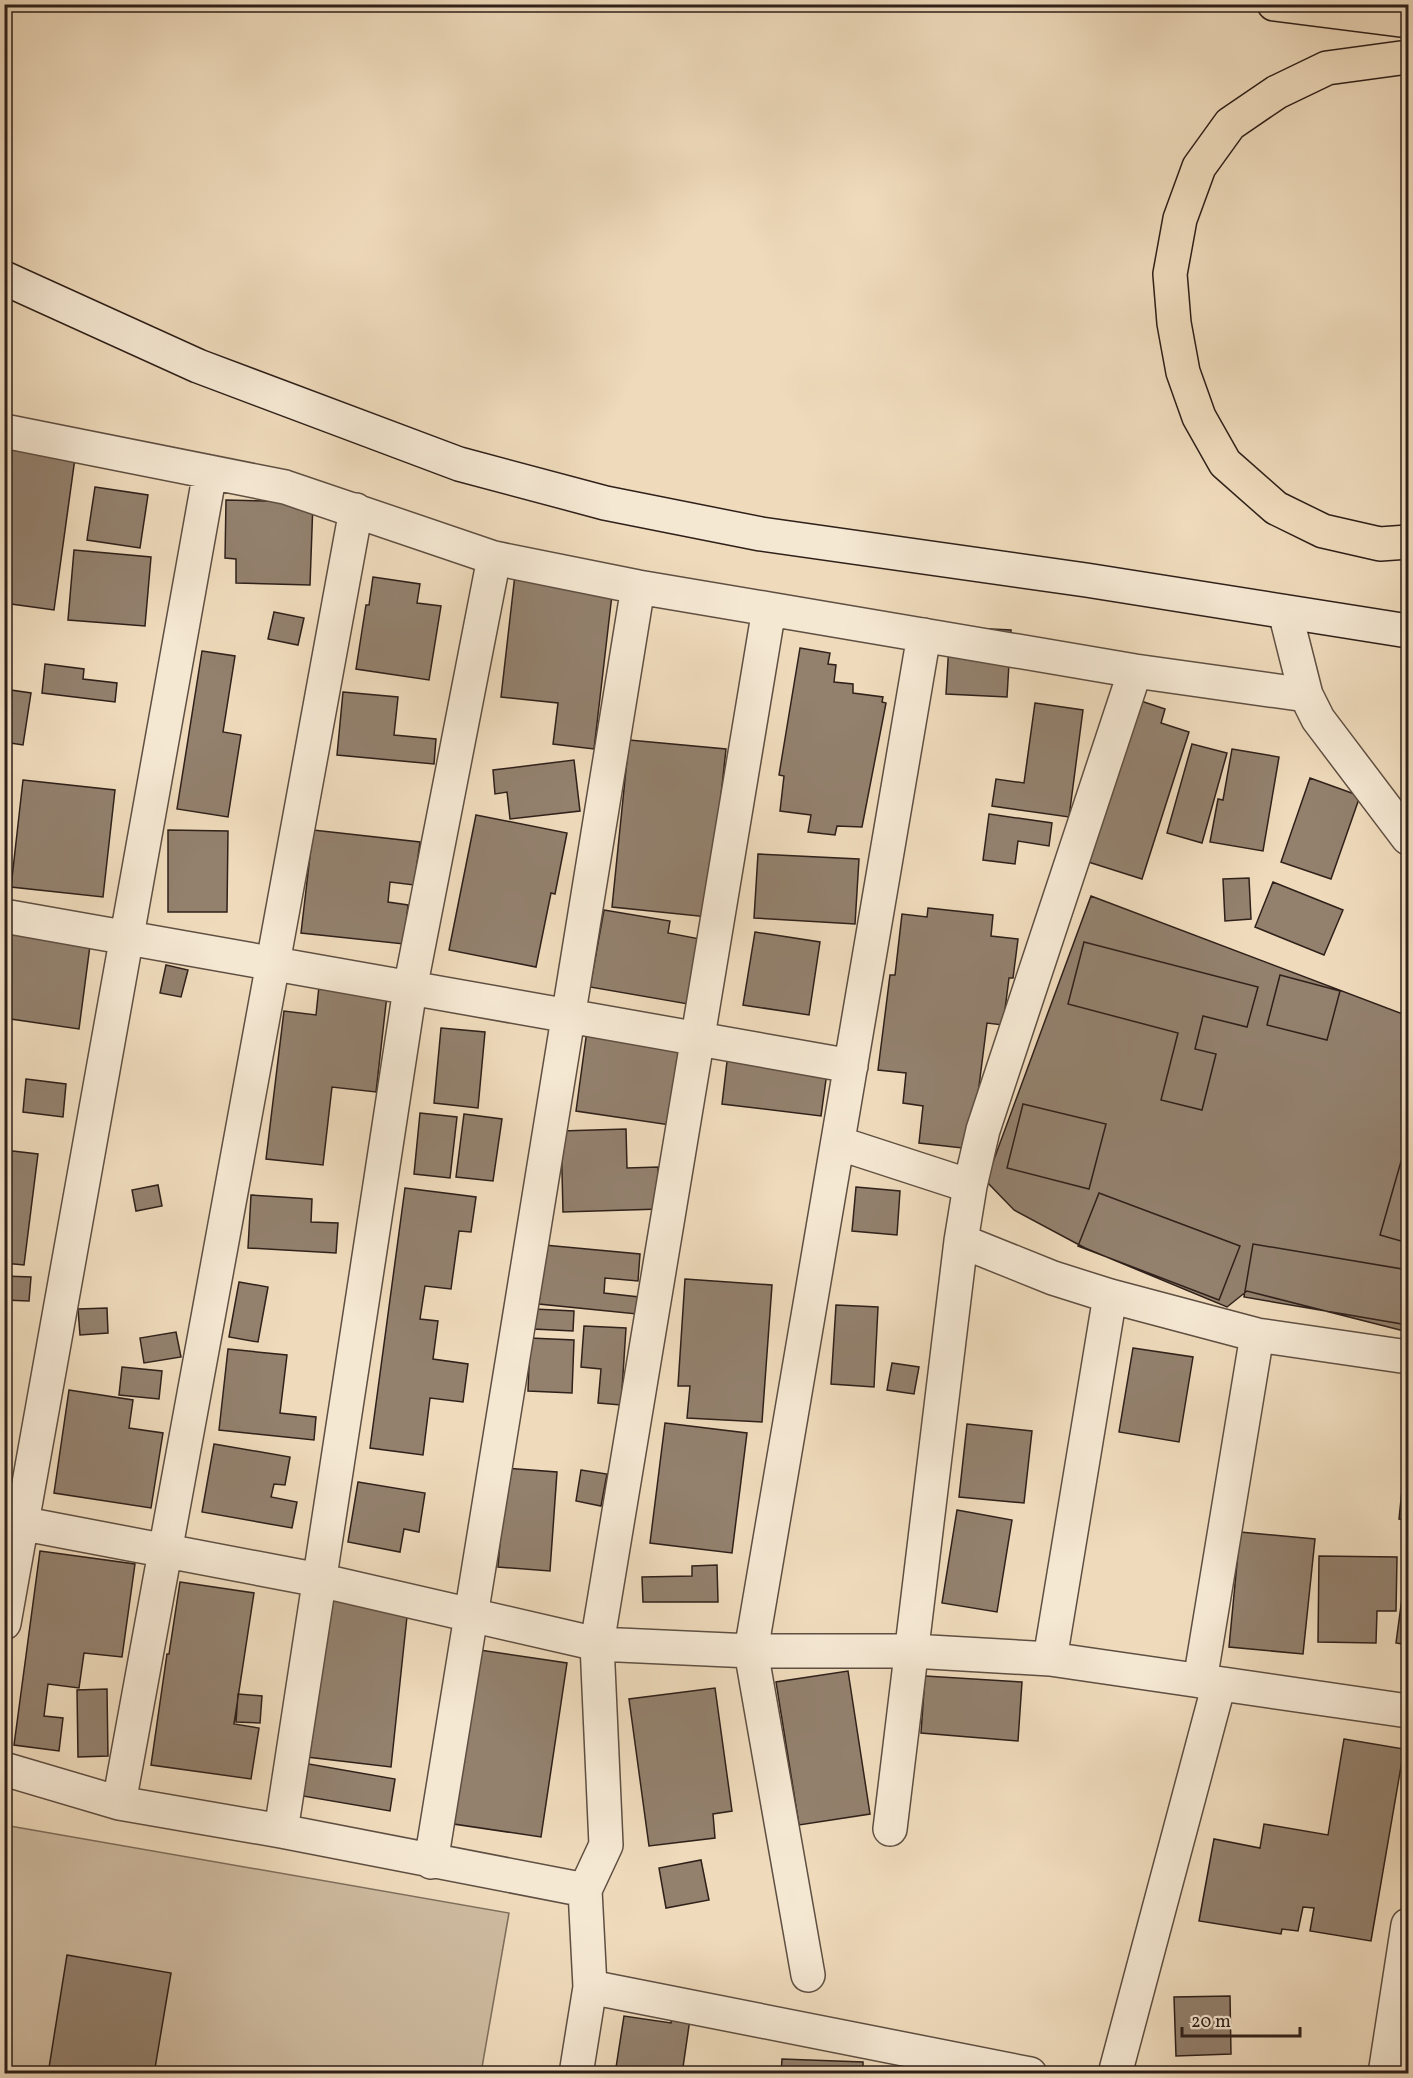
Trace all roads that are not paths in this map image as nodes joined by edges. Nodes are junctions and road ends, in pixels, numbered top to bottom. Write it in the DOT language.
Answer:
graph roads {
  1 [pos="1274,4"];
  2 [pos="1408,21"];
  3 [pos="1408,57"];
  4 [pos="4,278"];
  5 [pos="4,431"];
  6 [pos="210,472"];
  7 [pos="356,510"];
  8 [pos="1408,542"];
  9 [pos="494,558"];
  10 [pos="638,587"];
  11 [pos="768,609"];
  12 [pos="1285,612"];
  13 [pos="1408,619"];
  14 [pos="1371,623"];
  15 [pos="1408,631"];
  16 [pos="924,635"];
  17 [pos="1135,671"];
  18 [pos="1306,695"];
  19 [pos="1408,838"];
  20 [pos="4,916"];
  21 [pos="126,938"];
  22 [pos="273,965"];
  23 [pos="410,989"];
  24 [pos="568,1017"];
  25 [pos="697,1040"];
  26 [pos="851,1066"];
  27 [pos="838,1143"];
  28 [pos="970,1185"];
  29 [pos="961,1241"];
  30 [pos="1110,1296"];
  31 [pos="1257,1335"];
  32 [pos="1408,1357"];
  33 [pos="13,1522"];
  34 [pos="165,1552"];
  35 [pos="319,1580"];
  36 [pos="471,1616"];
  37 [pos="4,1623"];
  38 [pos="597,1644"];
  39 [pos="751,1651"];
  40 [pos="912,1651"];
  41 [pos="1050,1659"];
  42 [pos="1210,1682"];
  43 [pos="1408,1712"];
  44 [pos="4,1769"];
  45 [pos="119,1803"];
  46 [pos="890,1829"];
  47 [pos="281,1831"];
  48 [pos="431,1862"];
  49 [pos="585,1890"];
  50 [pos="1408,1925"];
  51 [pos="808,1975"];
  52 [pos="590,1987"];
  53 [pos="576,2073"];
  54 [pos="1030,2073"];
  55 [pos="1115,2073"];
  56 [pos="1385,2073"];
  1 -- 2 [label="highway"];
  3 -- 8 [label="highway"];
  4 -- 12 [label="street"];
  5 -- 6 [label="street"];
  6 -- 7 [label="street"];
  6 -- 21 [label="street"];
  7 -- 9 [label="street"];
  7 -- 22 [label="street"];
  9 -- 10 [label="street"];
  9 -- 23 [label="street"];
  10 -- 11 [label="street"];
  10 -- 24 [label="street"];
  11 -- 16 [label="street"];
  11 -- 25 [label="street"];
  12 -- 14 [label="street"];
  12 -- 18 [label="street"];
  13 -- 14 [label="street"];
  14 -- 15 [label="street"];
  16 -- 17 [label="street"];
  16 -- 26 [label="street"];
  17 -- 18 [label="street"];
  17 -- 28 [label="street"];
  18 -- 19 [label="street"];
  20 -- 21 [label="street"];
  21 -- 22 [label="street"];
  21 -- 33 [label="street"];
  22 -- 23 [label="street"];
  22 -- 34 [label="street"];
  23 -- 24 [label="street"];
  23 -- 35 [label="street"];
  24 -- 25 [label="street"];
  24 -- 36 [label="street"];
  25 -- 26 [label="street"];
  25 -- 38 [label="street"];
  26 -- 27 [label="street"];
  27 -- 28 [label="street"];
  27 -- 39 [label="street"];
  28 -- 29 [label="street"];
  29 -- 30 [label="street"];
  29 -- 40 [label="street"];
  30 -- 31 [label="street"];
  30 -- 41 [label="street"];
  31 -- 32 [label="street"];
  31 -- 42 [label="street"];
  33 -- 34 [label="street"];
  33 -- 37 [label="street"];
  34 -- 35 [label="street"];
  34 -- 45 [label="street"];
  35 -- 36 [label="street"];
  35 -- 47 [label="street"];
  36 -- 38 [label="street"];
  36 -- 48 [label="street"];
  38 -- 39 [label="street"];
  38 -- 49 [label="street"];
  39 -- 40 [label="street"];
  39 -- 51 [label="street"];
  40 -- 41 [label="street"];
  40 -- 46 [label="street"];
  41 -- 42 [label="street"];
  42 -- 43 [label="street"];
  42 -- 55 [label="street"];
  44 -- 45 [label="street"];
  45 -- 47 [label="street"];
  47 -- 48 [label="street"];
  48 -- 49 [label="street"];
  49 -- 52 [label="street"];
  50 -- 56 [label="street"];
  52 -- 53 [label="street"];
  52 -- 54 [label="street"];
}
